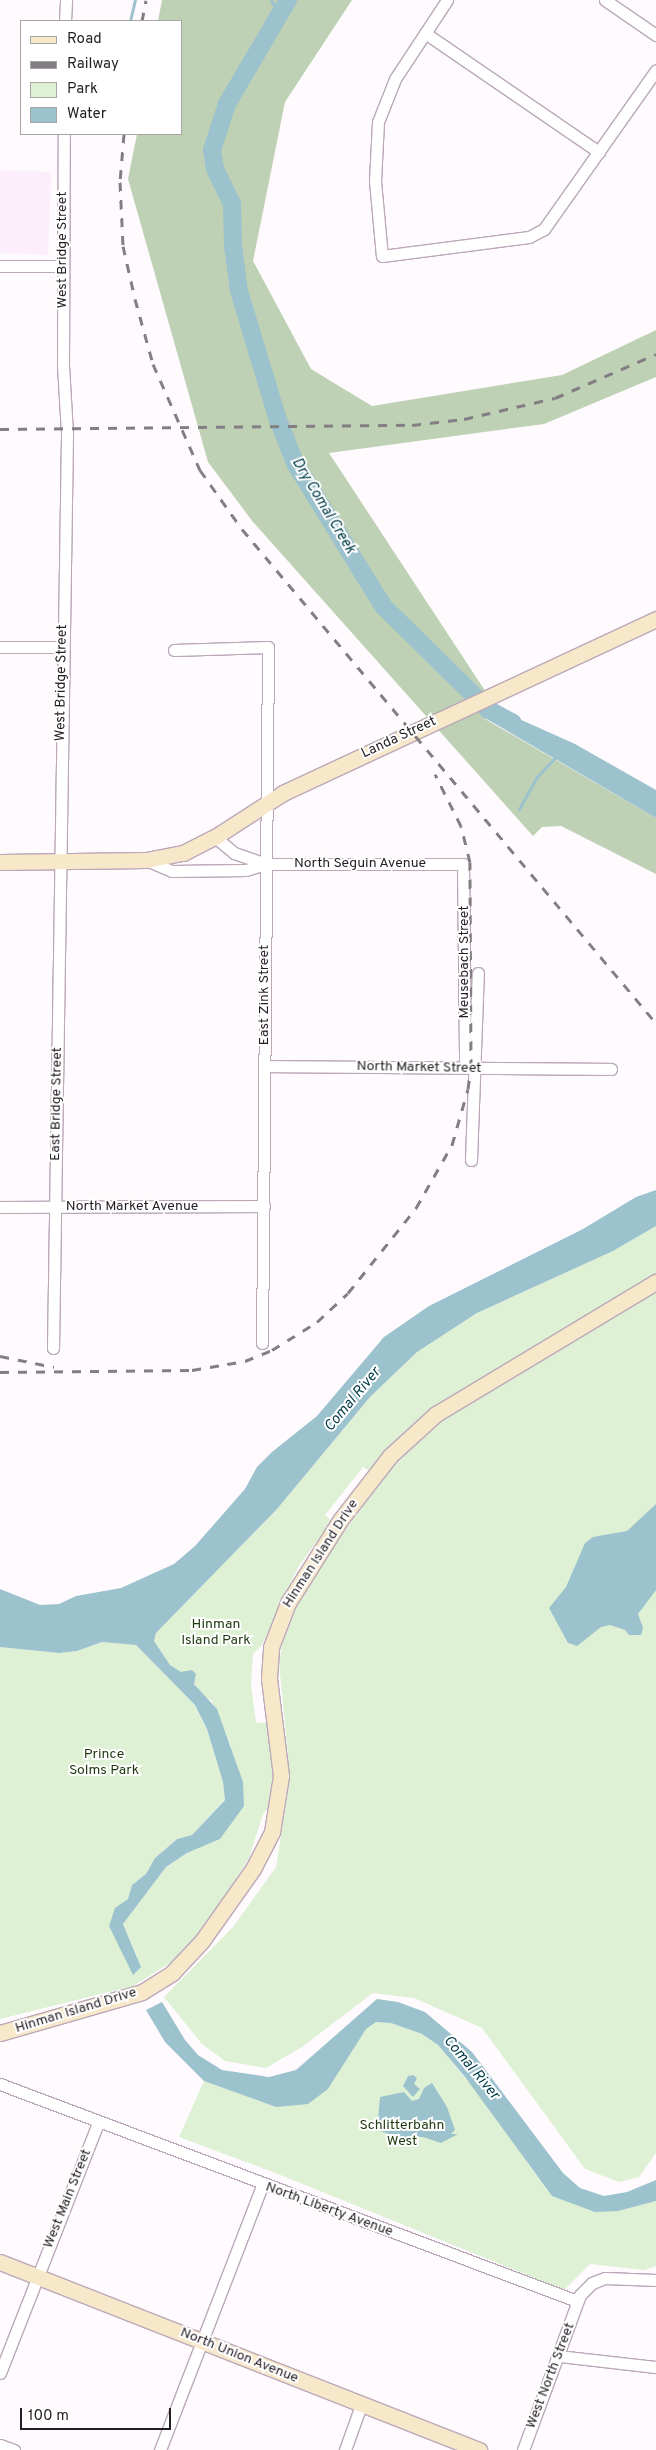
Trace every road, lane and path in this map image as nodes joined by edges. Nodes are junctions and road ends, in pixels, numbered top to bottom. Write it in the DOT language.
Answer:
graph roads {
  1 [pos="66,0"];
  2 [pos="447,0"];
  3 [pos="605,0"];
  4 [pos="65,20"];
  5 [pos="425,33"];
  6 [pos="656,35"];
  7 [pos="656,70"];
  8 [pos="64,135"];
  9 [pos="599,152"];
  10 [pos="0,266"];
  11 [pos="62,266"];
  12 [pos="656,619"];
  13 [pos="62,647"];
  14 [pos="0,648"];
  15 [pos="174,650"];
  16 [pos="266,803"];
  17 [pos="215,838"];
  18 [pos="146,860"];
  19 [pos="60,861"];
  20 [pos="0,862"];
  21 [pos="455,863"];
  22 [pos="266,864"];
  23 [pos="478,973"];
  24 [pos="265,1066"];
  25 [pos="471,1068"];
  26 [pos="611,1070"];
  27 [pos="471,1160"];
  28 [pos="264,1206"];
  29 [pos="0,1207"];
  30 [pos="56,1207"];
  31 [pos="656,1282"];
  32 [pos="262,1343"];
  33 [pos="53,1348"];
  34 [pos="0,2033"];
  35 [pos="0,2084"];
  36 [pos="98,2123"];
  37 [pos="262,2185"];
  38 [pos="0,2262"];
  39 [pos="38,2276"];
  40 [pos="656,2280"];
  41 [pos="577,2301"];
  42 [pos="200,2341"];
  43 [pos="559,2356"];
  44 [pos="656,2367"];
  45 [pos="0,2373"];
  46 [pos="362,2405"];
  47 [pos="0,2445"];
  48 [pos="14,2450"];
  49 [pos="160,2450"];
  50 [pos="345,2450"];
  51 [pos="479,2450"];
  52 [pos="523,2450"];
  1 -- 4 [label="street"];
  2 -- 5 [label="street"];
  3 -- 6 [label="street"];
  5 -- 9 [label="street"];
  5 -- 9 [label="street"];
  7 -- 9 [label="street"];
  8 -- 11 [label="street, West Bridge Street"];
  10 -- 11 [label="street"];
  11 -- 13 [label="street, West Bridge Street"];
  12 -- 16 [label="street, Landa Street"];
  13 -- 14 [label="street"];
  13 -- 19 [label="street, West Bridge Street"];
  15 -- 16 [label="street, East Zink Street"];
  16 -- 17 [label="street, Landa Street"];
  16 -- 22 [label="street, East Zink Street"];
  17 -- 18 [label="street, Landa Street"];
  17 -- 22 [label="street, North Seguin Avenue"];
  18 -- 19 [label="street, North Seguin Avenue"];
  18 -- 22 [label="street, North Seguin Avenue"];
  19 -- 20 [label="street, North Seguin Avenue"];
  19 -- 30 [label="street, East Bridge Street"];
  21 -- 22 [label="street, North Seguin Avenue"];
  21 -- 25 [label="street, Meusebach Street"];
  22 -- 24 [label="street, East Zink Street"];
  23 -- 25 [label="street, Meusebach Street"];
  24 -- 25 [label="street, North Market Street"];
  24 -- 28 [label="street, East Zink Street"];
  25 -- 26 [label="street, North Market Street"];
  25 -- 27 [label="street, Meusebach Street"];
  28 -- 30 [label="street, North Market Avenue"];
  28 -- 32 [label="street, East Zink Street"];
  29 -- 30 [label="street, North Market Avenue"];
  30 -- 33 [label="street, East Bridge Street"];
  31 -- 34 [label="street, Hinman Island Drive"];
  35 -- 36 [label="street, North Liberty Avenue"];
  36 -- 37 [label="street, North Liberty Avenue"];
  36 -- 39 [label="street, West Main Street"];
  37 -- 41 [label="street, North Liberty Avenue"];
  37 -- 42 [label="street"];
  38 -- 39 [label="street, North Union Avenue"];
  39 -- 42 [label="street, North Union Avenue"];
  39 -- 45 [label="street, West Main Street"];
  40 -- 41 [label="street"];
  41 -- 43 [label="street, West North Street"];
  42 -- 46 [label="street, North Union Avenue"];
  42 -- 49 [label="street"];
  43 -- 44 [label="street"];
  43 -- 52 [label="street, West North Street"];
  46 -- 50 [label="street"];
  46 -- 51 [label="street, North Union Avenue"];
  47 -- 48 [label="street"];
}
